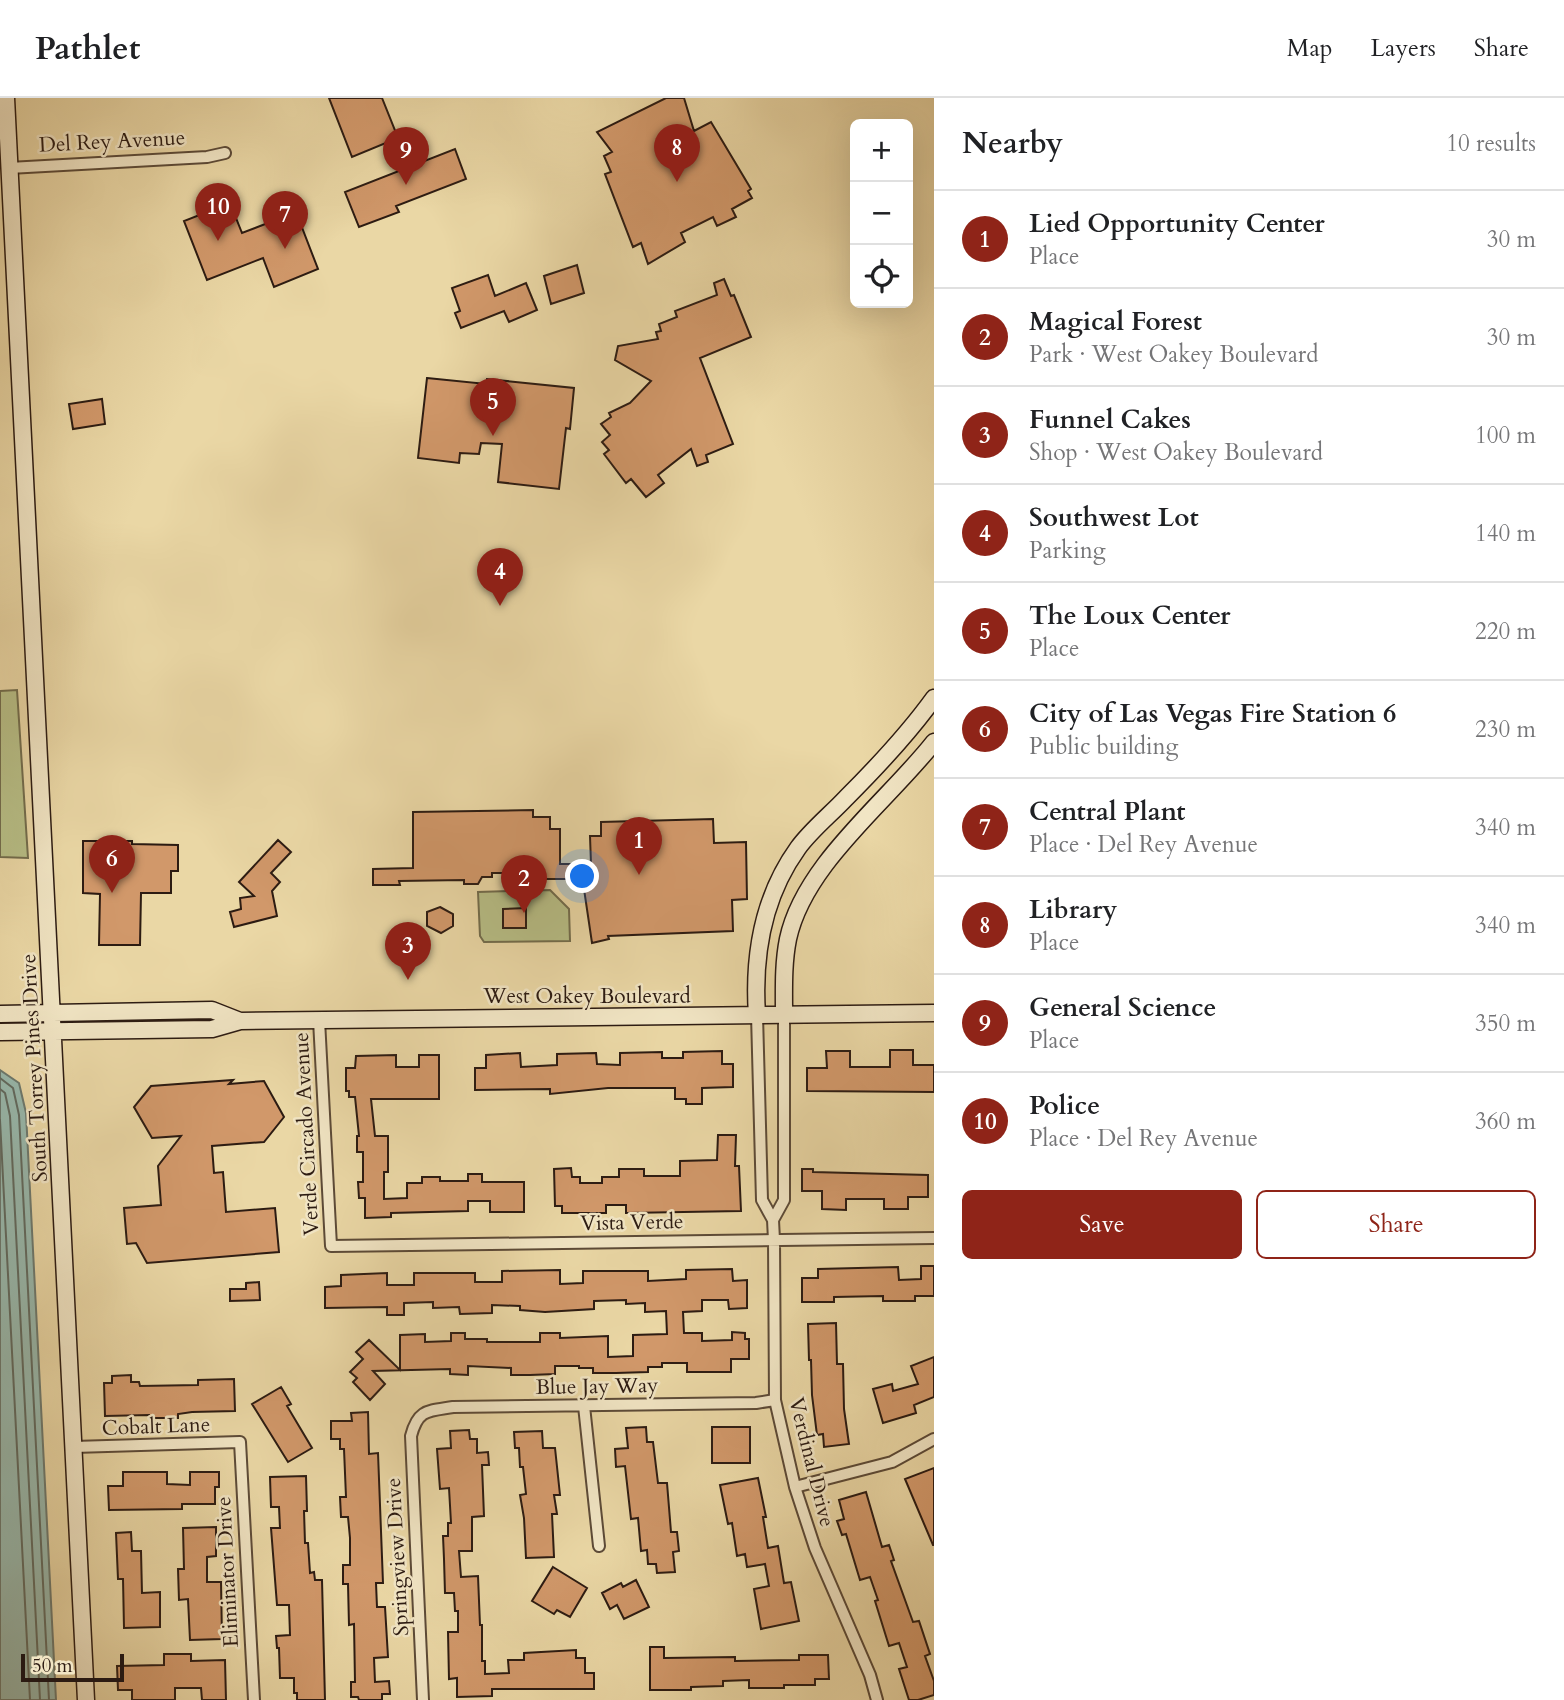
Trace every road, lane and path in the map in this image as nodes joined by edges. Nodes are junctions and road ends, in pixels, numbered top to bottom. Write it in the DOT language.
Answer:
graph roads {
  1 [pos="6,98"];
  2 [pos="225,153"];
  3 [pos="5,168"];
  4 [pos="934,698"];
  5 [pos="934,742"];
  6 [pos="814,831"];
  7 [pos="836,851"];
  8 [pos="166,1011"];
  9 [pos="52,1013"];
  10 [pos="934,1013"];
  11 [pos="0,1014"];
  12 [pos="784,1014"];
  13 [pos="757,1015"];
  14 [pos="319,1020"];
  15 [pos="240,1021"];
  16 [pos="167,1030"];
  17 [pos="53,1031"];
  18 [pos="0,1032"];
  19 [pos="773,1220"];
  20 [pos="934,1238"];
  21 [pos="774,1240"];
  22 [pos="331,1246"];
  23 [pos="775,1400"];
  24 [pos="584,1406"];
  25 [pos="420,1415"];
  26 [pos="934,1439"];
  27 [pos="240,1442"];
  28 [pos="74,1447"];
  29 [pos="794,1487"];
  30 [pos="599,1546"];
  31 [pos="86,1700"];
  32 [pos="254,1700"];
  33 [pos="424,1700"];
  34 [pos="877,1700"];
  1 -- 3 [label="main road, South Torrey Pines Drive"];
  2 -- 3 [label="street, Del Rey Avenue"];
  3 -- 9 [label="main road, South Torrey Pines Drive"];
  4 -- 6 [label="main road"];
  5 -- 7 [label="main road"];
  6 -- 7 [label="main road"];
  6 -- 13 [label="main road"];
  7 -- 12 [label="main road"];
  8 -- 9 [label="main road, West Oakey Boulevard"];
  8 -- 15 [label="main road, West Oakey Boulevard"];
  8 -- 16 [label="main road"];
  9 -- 11 [label="main road, West Oakey Boulevard"];
  9 -- 17 [label="main road, South Torrey Pines Drive"];
  10 -- 12 [label="main road, West Oakey Boulevard"];
  12 -- 13 [label="main road, West Oakey Boulevard"];
  12 -- 19 [label="street, Verdinal Drive"];
  13 -- 14 [label="main road, West Oakey Boulevard"];
  13 -- 19 [label="street, Verdinal Drive"];
  14 -- 15 [label="main road, West Oakey Boulevard"];
  14 -- 22 [label="street, Verde Circado Avenue"];
  15 -- 16 [label="main road, West Oakey Boulevard"];
  16 -- 17 [label="main road, West Oakey Boulevard"];
  17 -- 18 [label="main road, West Oakey Boulevard"];
  17 -- 28 [label="main road, South Torrey Pines Drive"];
  19 -- 21 [label="street, Verdinal Drive"];
  20 -- 21 [label="street, Vista Verde"];
  21 -- 22 [label="street, Vista Verde"];
  21 -- 23 [label="street, Verdinal Drive"];
  23 -- 24 [label="street, Blue Jay Way"];
  23 -- 29 [label="street, Verdinal Drive"];
  24 -- 25 [label="street, Blue Jay Way"];
  24 -- 30 [label="street"];
  25 -- 33 [label="street, Springview Drive"];
  26 -- 29 [label="street"];
  27 -- 28 [label="street, Cobalt Lane"];
  27 -- 32 [label="street, Eliminator Drive"];
  28 -- 31 [label="main road, South Torrey Pines Drive"];
  29 -- 34 [label="street, Verdinal Drive"];
}
